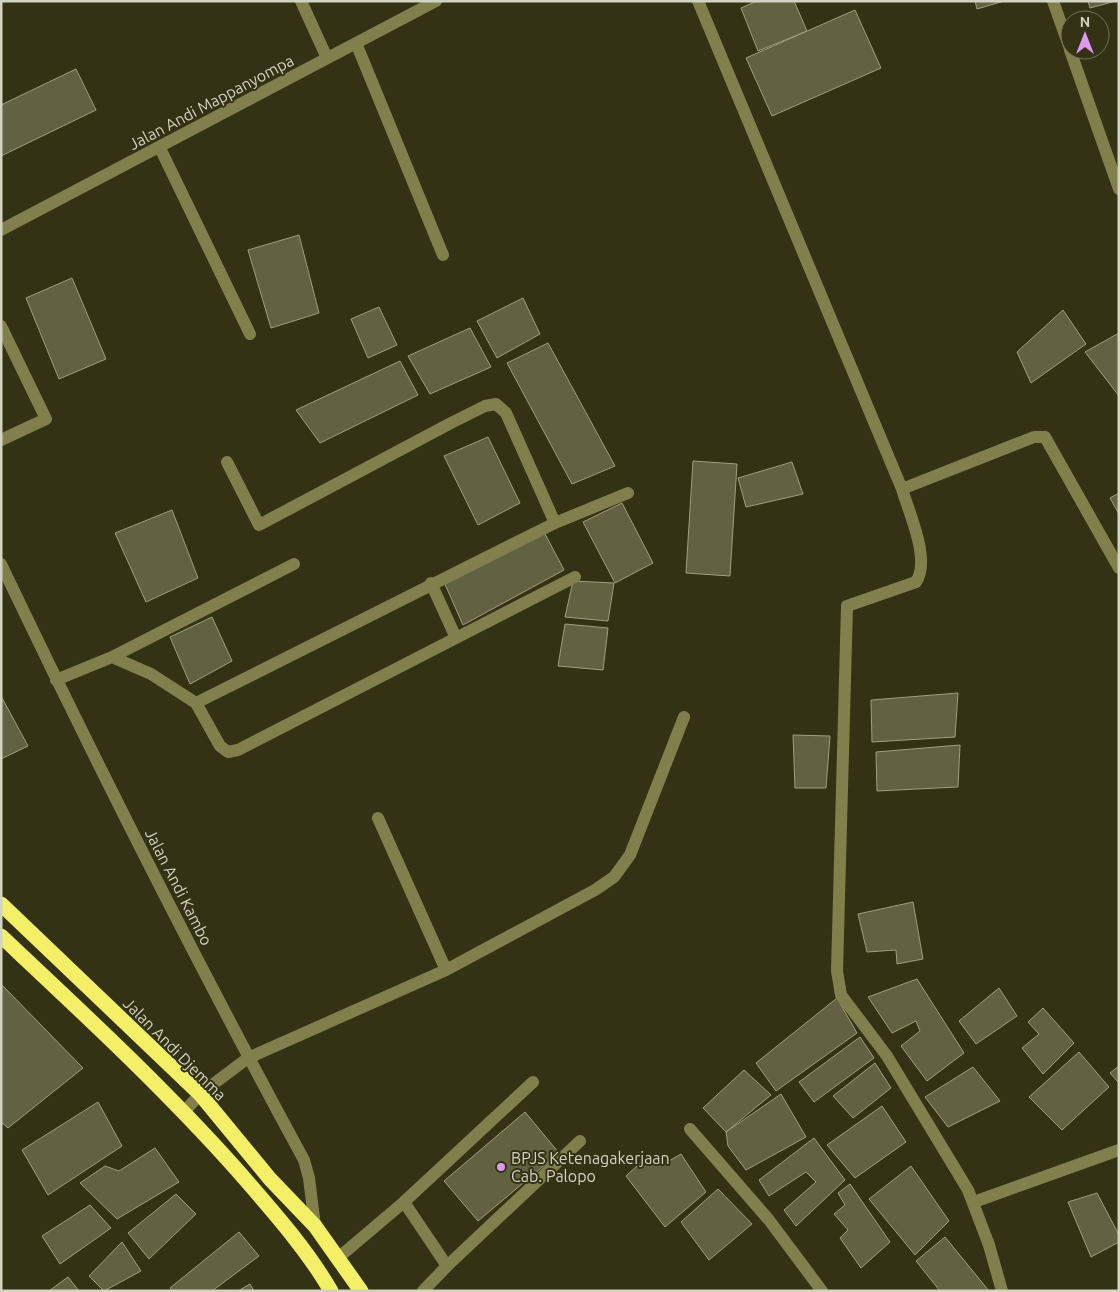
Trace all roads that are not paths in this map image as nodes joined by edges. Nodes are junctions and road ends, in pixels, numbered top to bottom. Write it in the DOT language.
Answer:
graph roads {
  1 [pos="301,1"];
  2 [pos="436,1"];
  3 [pos="698,1"];
  4 [pos="1053,1"];
  5 [pos="1060,21"];
  6 [pos="356,43"];
  7 [pos="327,58"];
  8 [pos="1074,60"];
  9 [pos="160,148"];
  10 [pos="1119,189"];
  11 [pos="1,230"];
  12 [pos="443,255"];
  13 [pos="1,326"];
  14 [pos="250,334"];
  15 [pos="1,440"];
  16 [pos="227,462"];
  17 [pos="902,489"];
  18 [pos="628,493"];
  19 [pos="555,523"];
  20 [pos="1,564"];
  21 [pos="294,564"];
  22 [pos="1119,568"];
  23 [pos="575,577"];
  24 [pos="431,583"];
  25 [pos="456,638"];
  26 [pos="112,657"];
  27 [pos="56,680"];
  28 [pos="196,703"];
  29 [pos="684,717"];
  30 [pos="378,818"];
  31 [pos="1,904"];
  32 [pos="1,936"];
  33 [pos="446,970"];
  34 [pos="248,1058"];
  35 [pos="533,1082"];
  36 [pos="200,1094"];
  37 [pos="185,1111"];
  38 [pos="690,1129"];
  39 [pos="580,1141"];
  40 [pos="1119,1150"];
  41 [pos="404,1202"];
  42 [pos="974,1202"];
  43 [pos="315,1226"];
  44 [pos="298,1244"];
  45 [pos="338,1258"];
  46 [pos="447,1266"];
  47 [pos="331,1291"];
  48 [pos="361,1291"];
  49 [pos="423,1291"];
  50 [pos="822,1291"];
  51 [pos="1002,1291"];
  1 -- 7 [label="street"];
  2 -- 6 [label="street, Jalan Andi Mappanyompa"];
  3 -- 17 [label="street"];
  4 -- 5 [label="street"];
  6 -- 7 [label="street, Jalan Andi Mappanyompa"];
  6 -- 12 [label="street"];
  7 -- 9 [label="street, Jalan Andi Mappanyompa"];
  8 -- 10 [label="street"];
  9 -- 11 [label="street, Jalan Andi Mappanyompa"];
  9 -- 14 [label="street"];
  13 -- 15 [label="street"];
  16 -- 19 [label="street"];
  17 -- 22 [label="street"];
  17 -- 42 [label="street"];
  18 -- 19 [label="street"];
  19 -- 24 [label="street"];
  20 -- 27 [label="street, Jalan Andi Kambo"];
  21 -- 26 [label="street"];
  23 -- 25 [label="street"];
  24 -- 25 [label="street"];
  24 -- 28 [label="street"];
  25 -- 28 [label="street"];
  26 -- 27 [label="street"];
  26 -- 28 [label="street"];
  27 -- 34 [label="street, Jalan Andi Kambo"];
  29 -- 33 [label="street"];
  30 -- 33 [label="street"];
  31 -- 36 [label="highway, Jalan Andi Djemma"];
  32 -- 37 [label="highway"];
  33 -- 34 [label="street"];
  34 -- 36 [label="street"];
  34 -- 43 [label="street, Jalan Andi Kambo"];
  35 -- 41 [label="street"];
  36 -- 37 [label="street"];
  36 -- 43 [label="highway, Jalan Andi Djemma"];
  37 -- 44 [label="highway"];
  38 -- 50 [label="street"];
  39 -- 46 [label="street"];
  40 -- 42 [label="street"];
  41 -- 45 [label="street"];
  41 -- 46 [label="street"];
  42 -- 51 [label="street"];
  43 -- 44 [label="highway"];
  43 -- 45 [label="highway, Jalan Andi Djemma"];
  44 -- 47 [label="highway"];
  45 -- 48 [label="highway, Jalan Andi Djemma"];
  46 -- 49 [label="street"];
}
